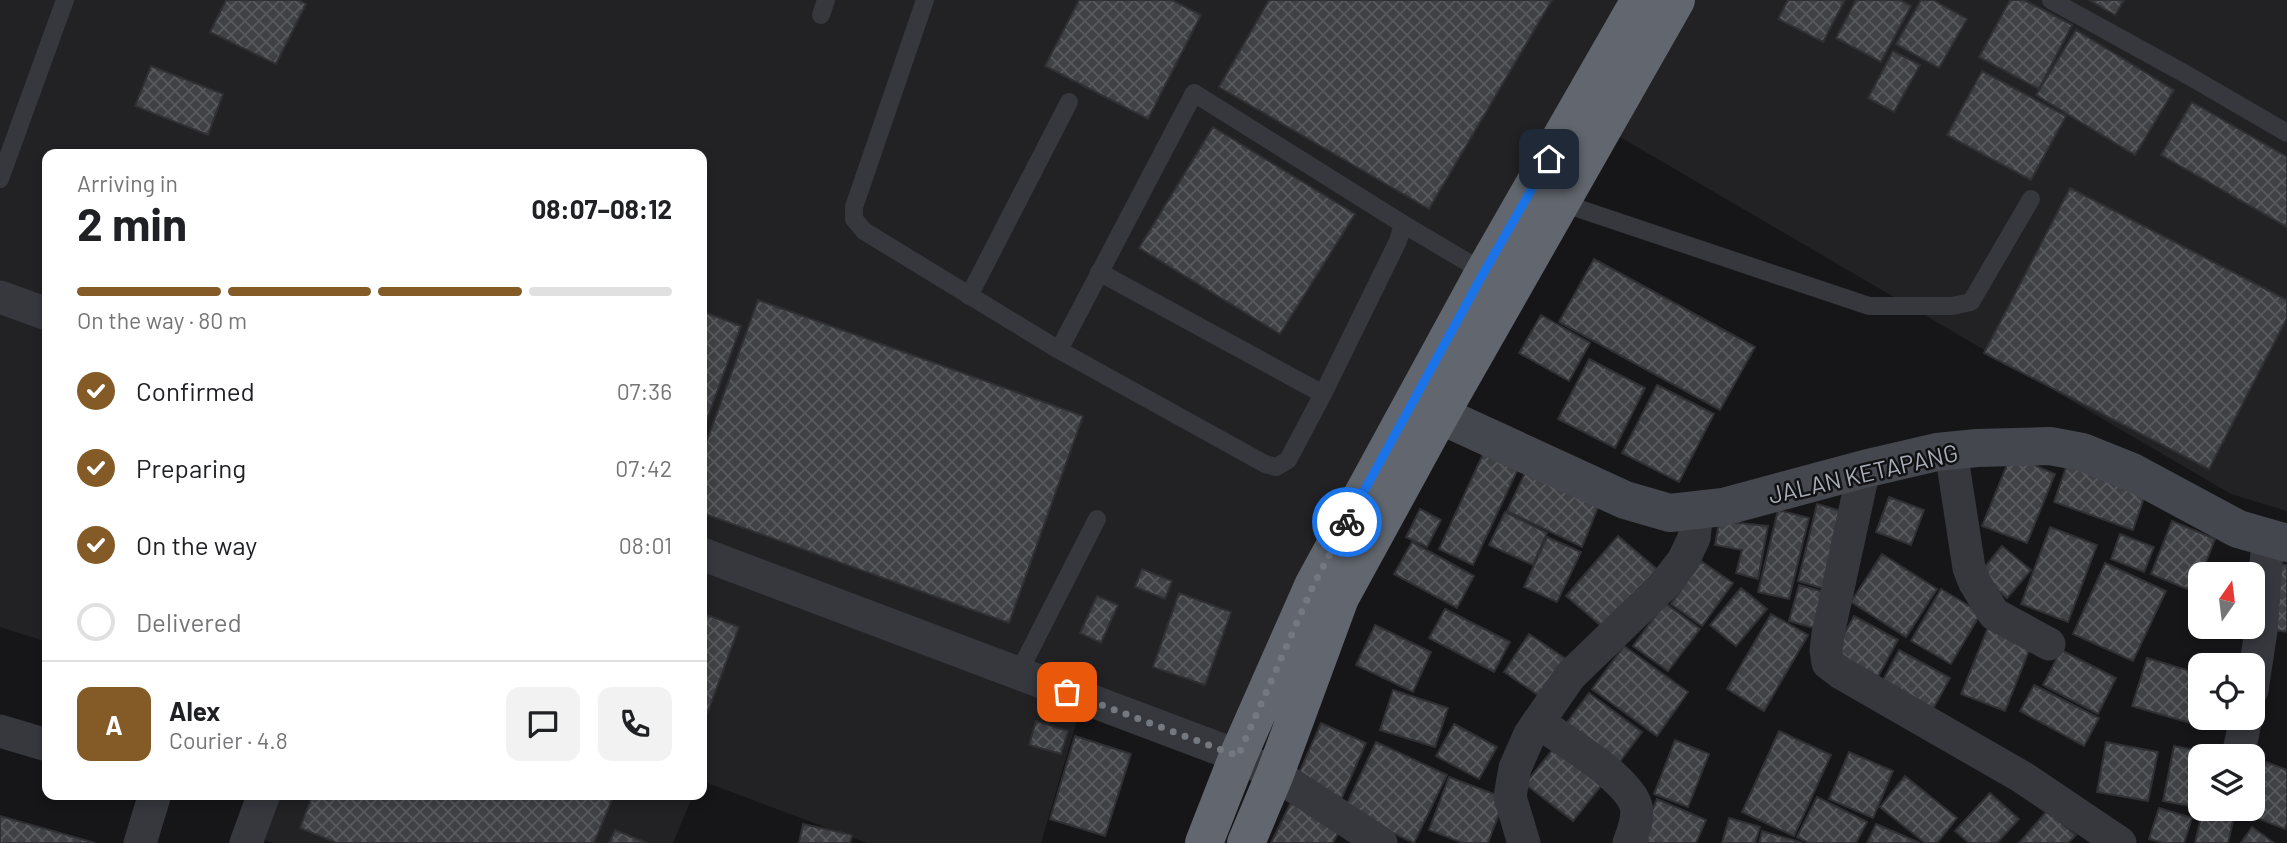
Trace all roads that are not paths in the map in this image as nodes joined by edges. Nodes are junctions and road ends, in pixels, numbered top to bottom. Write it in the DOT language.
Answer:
graph roads {
  1 [pos="65,0"];
  2 [pos="925,0"];
  3 [pos="1640,0"];
  4 [pos="1676,0"];
  5 [pos="2051,0"];
  6 [pos="1069,102"];
  7 [pos="2287,134"];
  8 [pos="0,179"];
  9 [pos="2031,200"];
  10 [pos="1562,204"];
  11 [pos="1403,224"];
  12 [pos="1099,272"];
  13 [pos="1484,272"];
  14 [pos="0,296"];
  15 [pos="969,296"];
  16 [pos="42,312"];
  17 [pos="1059,350"];
  18 [pos="1323,394"];
  19 [pos="1440,415"];
  20 [pos="1951,451"];
  21 [pos="1864,469"];
  22 [pos="1697,511"];
  23 [pos="1097,519"];
  24 [pos="2278,541"];
  25 [pos="707,556"];
  26 [pos="2049,643"];
  27 [pos="2258,653"];
  28 [pos="1018,674"];
  29 [pos="1538,722"];
  30 [pos="0,731"];
  31 [pos="42,744"];
  32 [pos="1238,756"];
  33 [pos="1275,774"];
  34 [pos="153,800"];
  35 [pos="262,800"];
  36 [pos="141,843"];
  37 [pos="246,843"];
  38 [pos="1204,843"];
  39 [pos="1247,843"];
  40 [pos="1381,843"];
  41 [pos="1524,843"];
  42 [pos="1629,843"];
  43 [pos="2120,843"];
  1 -- 8 [label="lane"];
  2 -- 15 [label="lane"];
  3 -- 13 [label="highway"];
  4 -- 10 [label="highway"];
  5 -- 7 [label="lane"];
  6 -- 15 [label="lane"];
  9 -- 10 [label="lane"];
  10 -- 19 [label="highway"];
  11 -- 12 [label="lane"];
  11 -- 13 [label="lane"];
  11 -- 18 [label="lane"];
  12 -- 17 [label="lane"];
  12 -- 18 [label="lane"];
  13 -- 32 [label="highway"];
  14 -- 16 [label="street"];
  15 -- 17 [label="lane"];
  17 -- 18 [label="lane"];
  19 -- 22 [label="street, JALAN KETAPANG"];
  19 -- 33 [label="highway"];
  20 -- 21 [label="street, JALAN KETAPANG"];
  20 -- 24 [label="street, JALAN KETAPANG"];
  20 -- 26 [label="street"];
  21 -- 22 [label="street, JALAN KETAPANG"];
  21 -- 43 [label="street"];
  22 -- 29 [label="street"];
  23 -- 28 [label="lane"];
  24 -- 27 [label="street"];
  25 -- 28 [label="street"];
  28 -- 32 [label="street"];
  29 -- 41 [label="street"];
  29 -- 42 [label="street"];
  30 -- 31 [label="street"];
  32 -- 33 [label="street"];
  32 -- 38 [label="highway"];
  33 -- 39 [label="highway"];
  33 -- 40 [label="street"];
  34 -- 36 [label="street"];
  35 -- 37 [label="street"];
}
